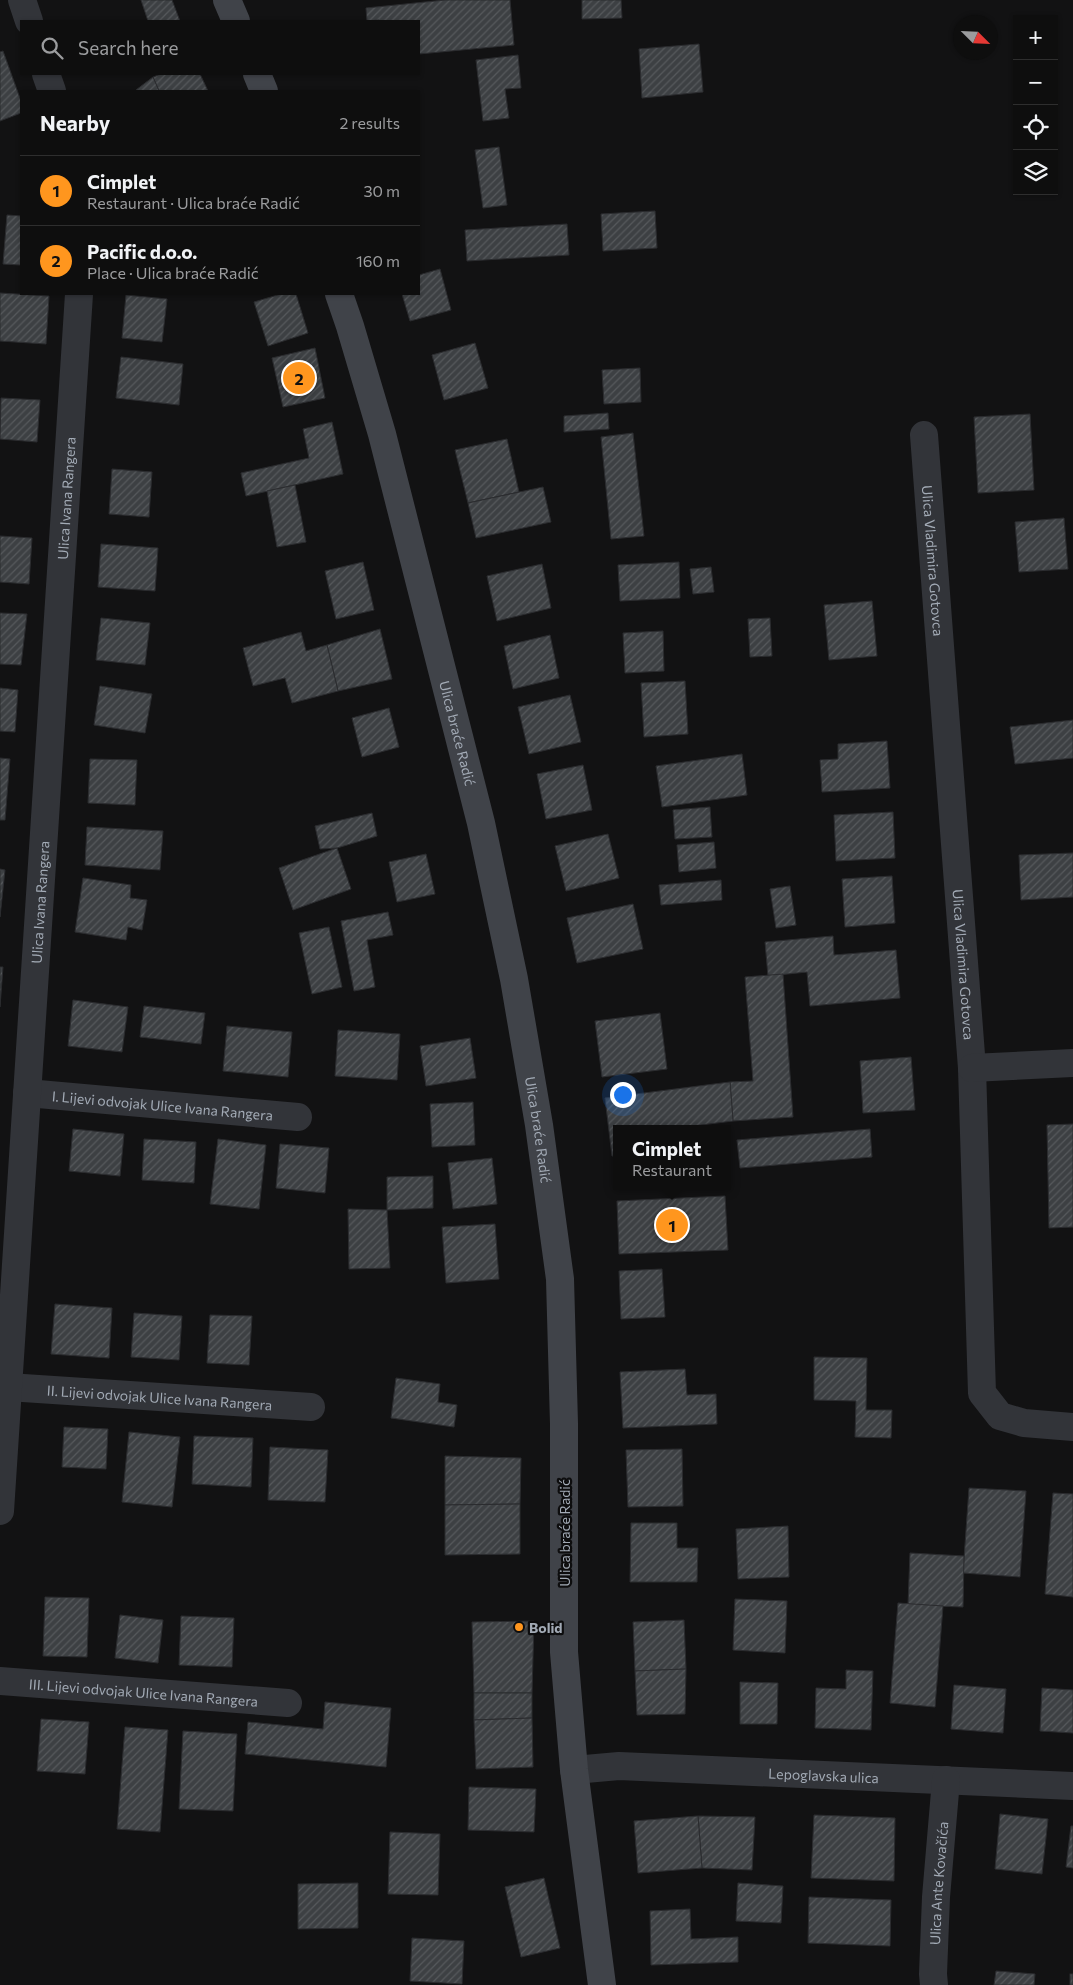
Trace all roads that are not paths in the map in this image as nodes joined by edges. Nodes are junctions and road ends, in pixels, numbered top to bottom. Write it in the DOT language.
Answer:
graph roads {
  1 [pos="22,0"];
  2 [pos="227,0"];
  3 [pos="29,20"];
  4 [pos="236,20"];
  5 [pos="46,75"];
  6 [pos="257,75"];
  7 [pos="52,90"];
  8 [pos="264,90"];
  9 [pos="80,295"];
  10 [pos="339,295"];
  11 [pos="924,435"];
  12 [pos="1073,1063"];
  13 [pos="972,1068"];
  14 [pos="27,1093"];
  15 [pos="298,1117"];
  16 [pos="8,1388"];
  17 [pos="311,1407"];
  18 [pos="1073,1427"];
  19 [pos="0,1511"];
  20 [pos="0,1681"];
  21 [pos="288,1703"];
  22 [pos="574,1770"];
  23 [pos="946,1780"];
  24 [pos="1073,1786"];
  25 [pos="602,1985"];
  26 [pos="934,1985"];
  1 -- 3 [label="street"];
  2 -- 4 [label="main road"];
  5 -- 7 [label="street"];
  6 -- 8 [label="main road"];
  9 -- 14 [label="street, Ulica Ivana Rangera"];
  10 -- 22 [label="main road, Ulica braće Radić"];
  11 -- 13 [label="street, Ulica Vladimira Gotovca"];
  12 -- 13 [label="street"];
  13 -- 18 [label="street, Ulica Vladimira Gotovca"];
  14 -- 15 [label="street, I. Lijevi odvojak Ulice Ivana Rangera"];
  14 -- 16 [label="street, Ulica Ivana Rangera"];
  16 -- 17 [label="street, II. Lijevi odvojak Ulice Ivana Rangera"];
  16 -- 19 [label="street, Ulica Ivana Rangera"];
  20 -- 21 [label="street, III. Lijevi odvojak Ulice Ivana Rangera"];
  22 -- 23 [label="street, Lepoglavska ulica"];
  22 -- 25 [label="main road, Ulica braće Radić"];
  23 -- 24 [label="street, Lepoglavska ulica"];
  23 -- 26 [label="street, Ulica Ante Kovačića"];
}
